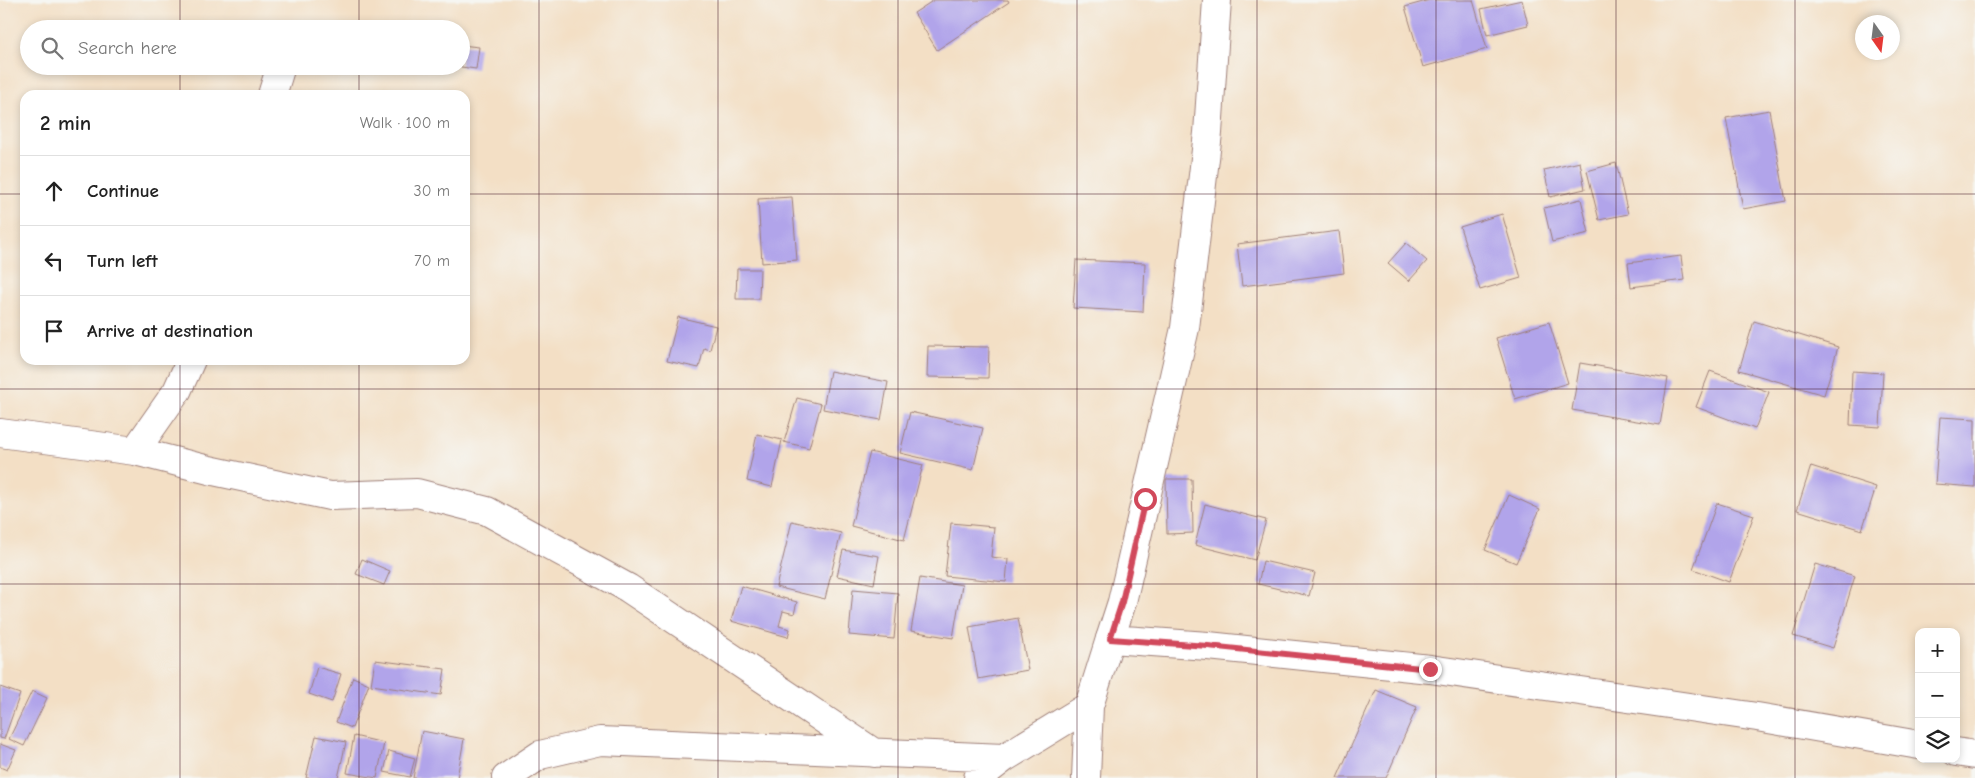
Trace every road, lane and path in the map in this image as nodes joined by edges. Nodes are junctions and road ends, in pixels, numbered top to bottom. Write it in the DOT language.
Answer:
graph roads {
  1 [pos="1217,0"];
  2 [pos="278,75"];
  3 [pos="274,90"];
  4 [pos="189,365"];
  5 [pos="0,434"];
  6 [pos="135,451"];
  7 [pos="1110,639"];
  8 [pos="1089,706"];
  9 [pos="1915,744"];
  10 [pos="874,753"];
  11 [pos="1960,753"];
  12 [pos="1975,755"];
  13 [pos="1004,758"];
  14 [pos="506,778"];
  15 [pos="978,778"];
  16 [pos="1086,778"];
  1 -- 7 [label="street"];
  2 -- 3 [label="street"];
  4 -- 6 [label="street"];
  5 -- 6 [label="street"];
  6 -- 10 [label="street"];
  7 -- 8 [label="street"];
  7 -- 9 [label="street"];
  8 -- 13 [label="street"];
  8 -- 16 [label="street"];
  10 -- 13 [label="street"];
  10 -- 14 [label="street"];
  11 -- 12 [label="street"];
  13 -- 15 [label="street"];
}
